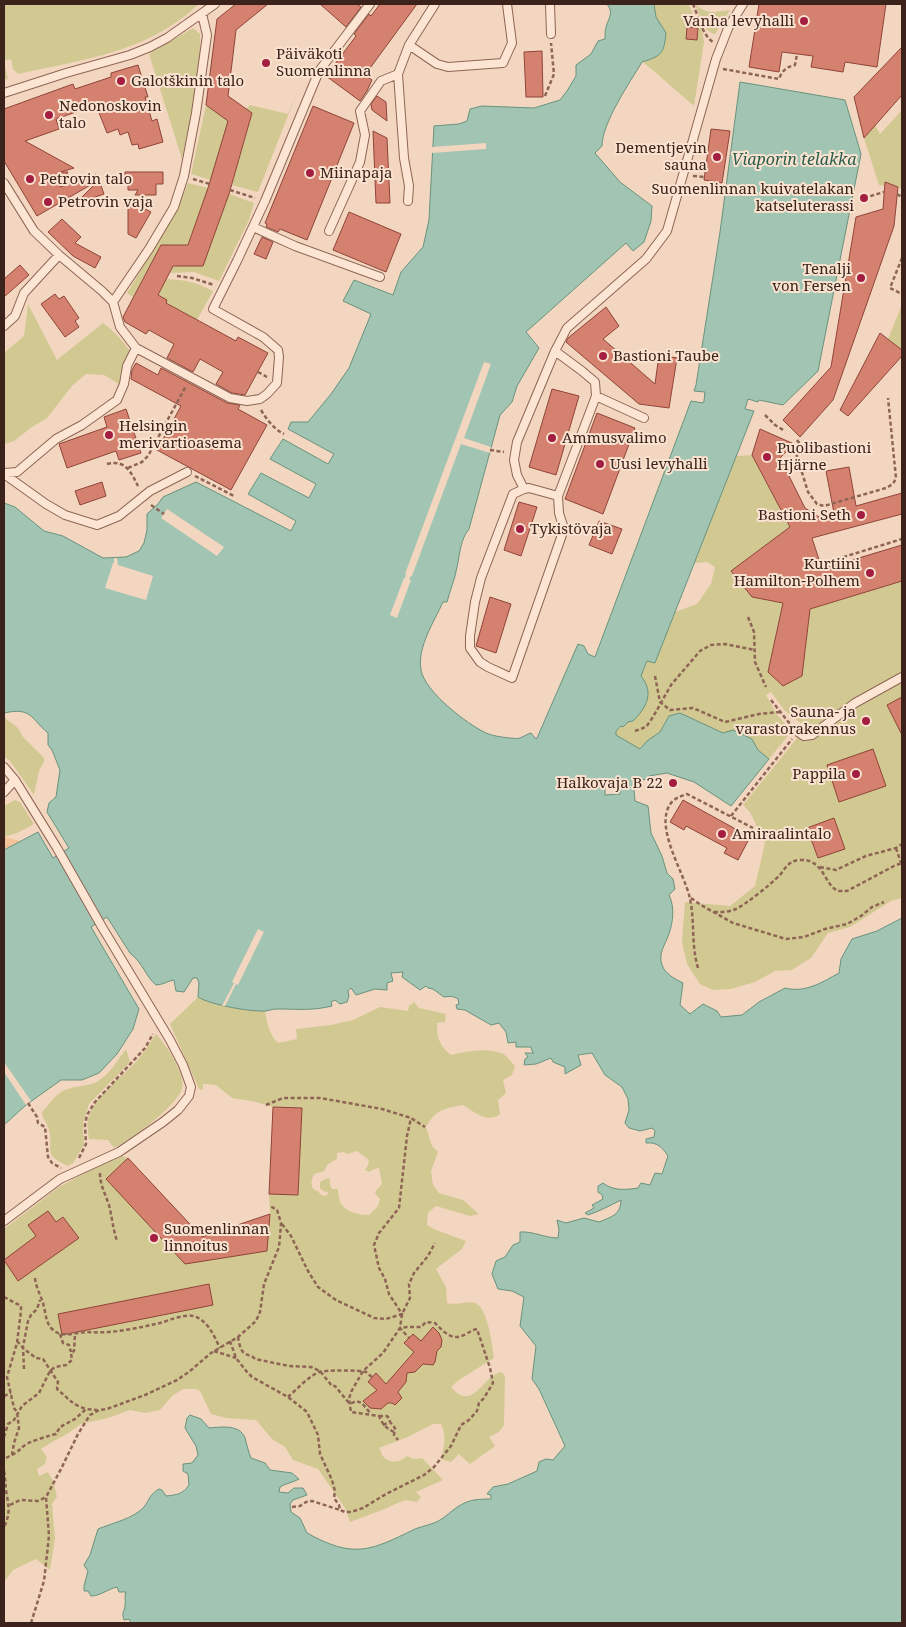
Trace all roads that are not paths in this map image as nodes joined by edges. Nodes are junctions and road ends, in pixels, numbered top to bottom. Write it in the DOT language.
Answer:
graph roads {
  1 [pos="215,4"];
  2 [pos="370,4"];
  3 [pos="435,4"];
  4 [pos="506,4"];
  5 [pos="550,4"];
  6 [pos="743,4"];
  7 [pos="202,14"];
  8 [pos="551,34"];
  9 [pos="409,45"];
  10 [pos="398,74"];
  11 [pos="4,93"];
  12 [pos="4,183"];
  13 [pos="408,201"];
  14 [pos="253,227"];
  15 [pos="329,232"];
  16 [pos="59,255"];
  17 [pos="380,277"];
  18 [pos="113,302"];
  19 [pos="4,326"];
  20 [pos="136,348"];
  21 [pos="555,351"];
  22 [pos="596,396"];
  23 [pos="644,418"];
  24 [pos="187,472"];
  25 [pos="4,473"];
  26 [pos="524,489"];
  27 [pos="558,496"];
  28 [pos="902,677"];
  29 [pos="798,732"];
  30 [pos="4,767"];
  31 [pos="15,780"];
  32 [pos="4,792"];
  33 [pos="4,1221"];
  1 -- 7 [label="lane"];
  2 -- 14 [label="lane"];
  3 -- 9 [label="lane"];
  4 -- 9 [label="lane"];
  5 -- 8 [label="lane"];
  6 -- 21 [label="lane"];
  7 -- 11 [label="lane"];
  7 -- 18 [label="lane"];
  9 -- 10 [label="lane"];
  10 -- 13 [label="lane"];
  10 -- 15 [label="lane"];
  12 -- 16 [label="lane"];
  14 -- 17 [label="lane"];
  14 -- 20 [label="lane"];
  16 -- 18 [label="lane"];
  16 -- 19 [label="lane"];
  18 -- 20 [label="lane"];
  20 -- 25 [label="lane"];
  21 -- 22 [label="lane"];
  21 -- 26 [label="lane"];
  22 -- 23 [label="lane"];
  22 -- 27 [label="lane"];
  24 -- 25 [label="lane"];
  26 -- 27 [label="lane"];
  26 -- 27 [label="lane"];
  28 -- 29 [label="lane"];
  30 -- 31 [label="lane"];
  31 -- 32 [label="lane"];
  31 -- 33 [label="lane"];
}
